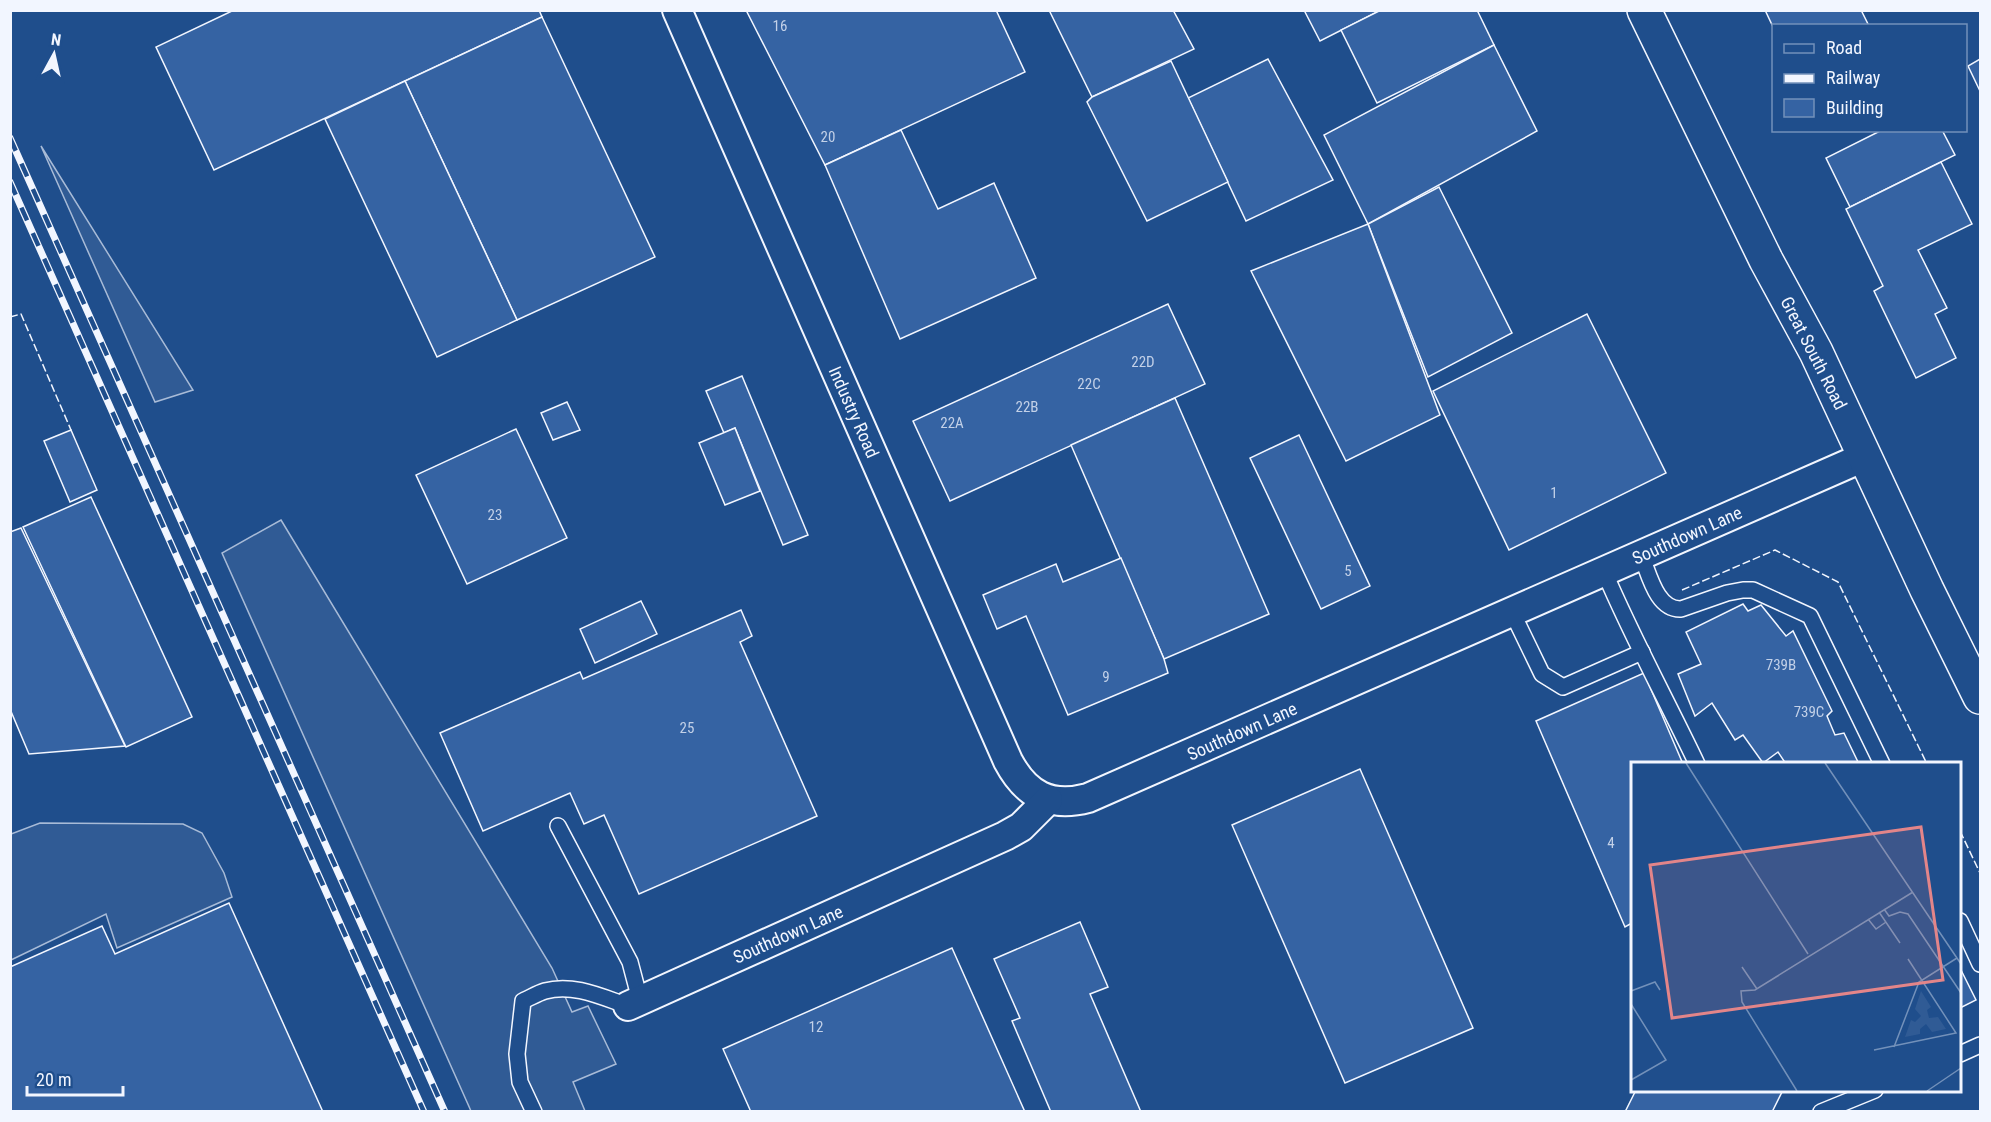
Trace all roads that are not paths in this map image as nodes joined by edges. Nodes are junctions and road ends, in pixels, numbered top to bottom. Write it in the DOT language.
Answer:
graph roads {
  1 [pos="677,10"];
  2 [pos="1644,10"];
  3 [pos="1864,457"];
  4 [pos="1641,555"];
  5 [pos="1604,571"];
  6 [pos="1512,612"];
  7 [pos="1642,652"];
  8 [pos="1980,697"];
  9 [pos="1696,762"];
  10 [pos="1881,762"];
  11 [pos="1048,800"];
  12 [pos="558,826"];
  13 [pos="1961,925"];
  14 [pos="1980,964"];
  15 [pos="634,1003"];
  16 [pos="1980,1045"];
  17 [pos="1961,1053"];
  18 [pos="1870,1092"];
  19 [pos="1842,1102"];
  20 [pos="534,1112"];
  21 [pos="1821,1112"];
  1 -- 11 [label="street, Industry Road"];
  2 -- 3 [label="main road, Great South Road"];
  3 -- 4 [label="street, Southdown Lane"];
  3 -- 8 [label="main road, Great South Road"];
  4 -- 5 [label="street, Southdown Lane"];
  4 -- 10 [label="lane"];
  5 -- 6 [label="street, Southdown Lane"];
  5 -- 7 [label="lane"];
  6 -- 7 [label="lane"];
  6 -- 11 [label="street, Southdown Lane"];
  7 -- 9 [label="lane"];
  11 -- 15 [label="street, Southdown Lane"];
  12 -- 15 [label="lane"];
  13 -- 14 [label="lane"];
  15 -- 20 [label="lane"];
  16 -- 17 [label="lane"];
  18 -- 19 [label="lane"];
  19 -- 21 [label="lane"];
}
